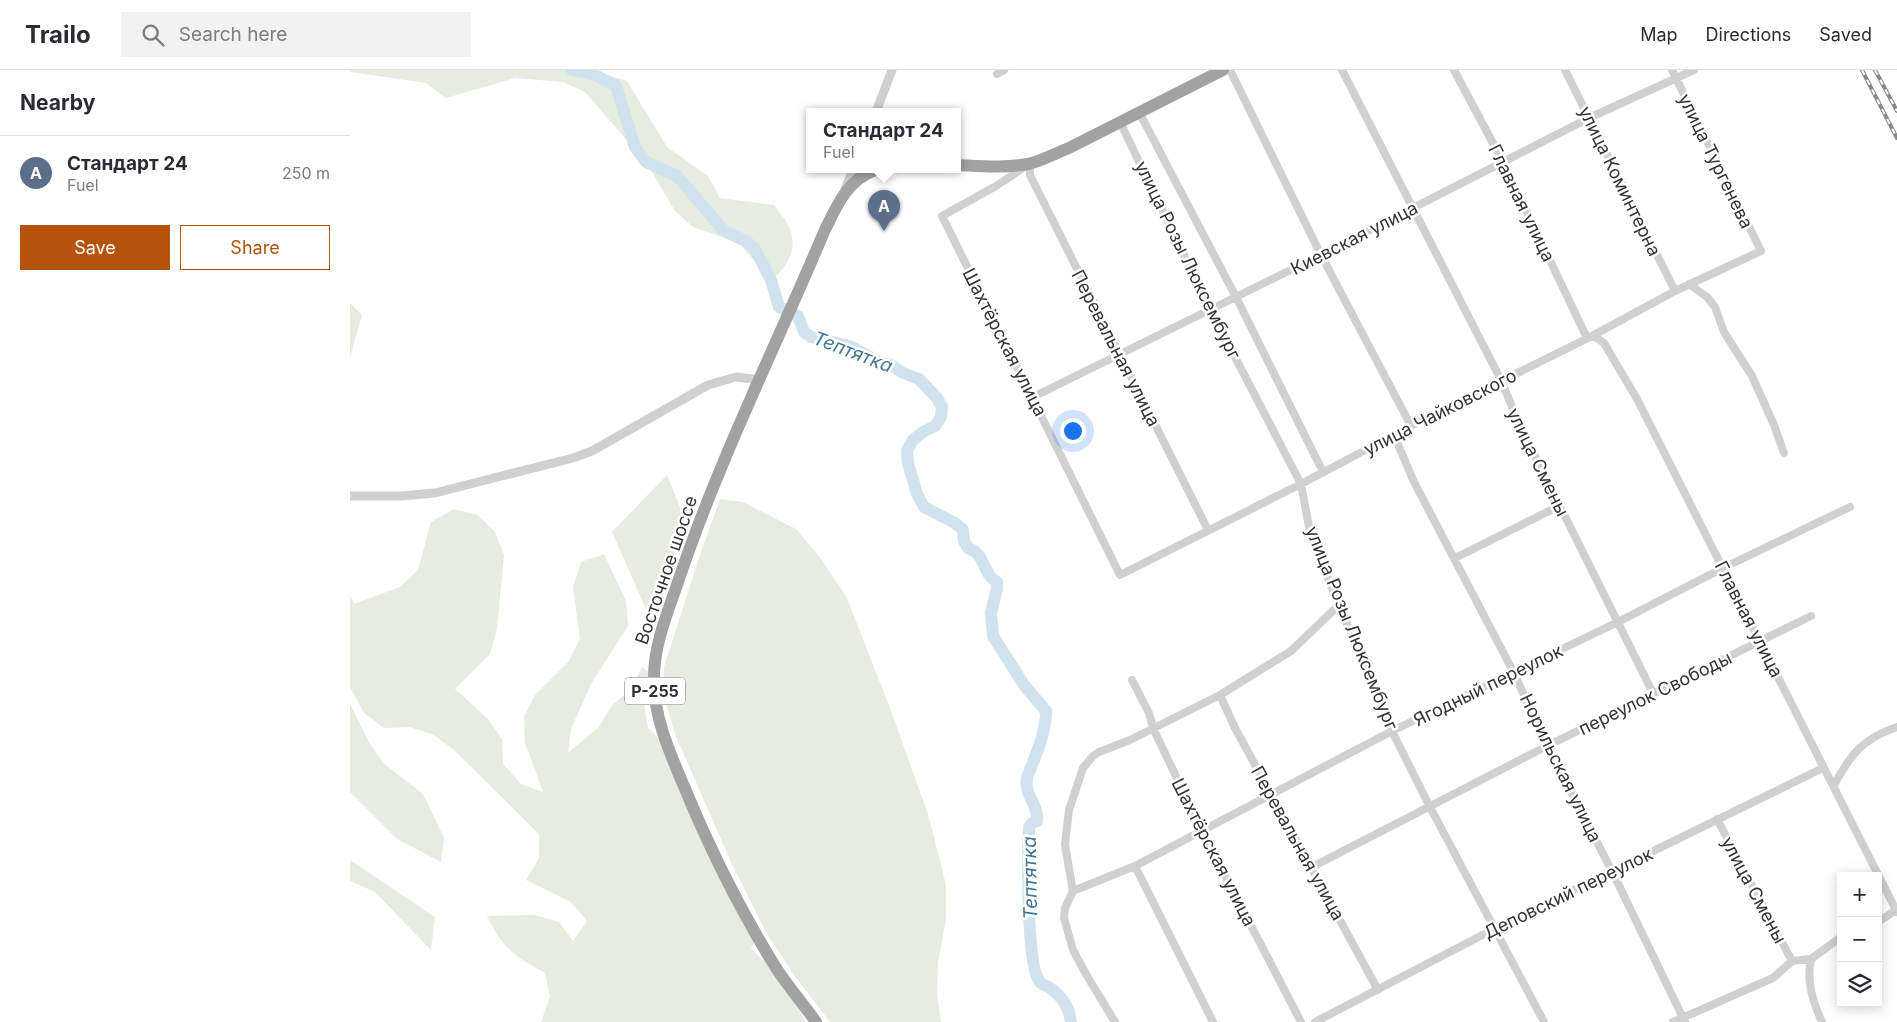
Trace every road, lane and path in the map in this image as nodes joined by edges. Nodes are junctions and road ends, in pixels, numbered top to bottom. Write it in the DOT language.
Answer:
graph roads {
  1 [pos="892,70"];
  2 [pos="1224,70"];
  3 [pos="1230,70"];
  4 [pos="1342,70"];
  5 [pos="1454,70"];
  6 [pos="1565,70"];
  7 [pos="1694,70"];
  8 [pos="1673,74"];
  9 [pos="878,108"];
  10 [pos="1139,112"];
  11 [pos="1589,118"];
  12 [pos="1120,122"];
  13 [pos="1503,162"];
  14 [pos="1030,163"];
  15 [pos="961,165"];
  16 [pos="852,173"];
  17 [pos="870,173"];
  18 [pos="843,194"];
  19 [pos="1414,208"];
  20 [pos="1761,252"];
  21 [pos="1321,255"];
  22 [pos="1689,284"];
  23 [pos="1674,291"];
  24 [pos="1236,297"];
  25 [pos="1210,310"];
  26 [pos="1589,337"];
  27 [pos="1119,356"];
  28 [pos="760,380"];
  29 [pos="1501,380"];
  30 [pos="1033,397"];
  31 [pos="1411,426"];
  32 [pos="1394,435"];
  33 [pos="1784,453"];
  34 [pos="1323,472"];
  35 [pos="1301,484"];
  36 [pos="350,496"];
  37 [pos="1559,506"];
  38 [pos="1850,507"];
  39 [pos="1208,530"];
  40 [pos="1454,558"];
  41 [pos="1723,568"];
  42 [pos="1120,575"];
  43 [pos="1340,604"];
  44 [pos="1811,616"];
  45 [pos="1618,622"];
  46 [pos="1761,641"];
  47 [pos="1514,673"];
  48 [pos="1132,680"];
  49 [pos="1653,693"];
  50 [pos="1220,694"];
  51 [pos="1897,727"];
  52 [pos="1153,728"];
  53 [pos="1392,731"];
  54 [pos="1547,746"];
  55 [pos="1823,768"];
  56 [pos="1834,785"];
  57 [pos="1272,794"];
  58 [pos="1430,807"];
  59 [pos="1717,819"];
  60 [pos="1202,831"];
  61 [pos="1135,866"];
  62 [pos="1312,867"];
  63 [pos="1612,871"];
  64 [pos="1074,891"];
  65 [pos="1896,908"];
  66 [pos="1882,919"];
  67 [pos="1494,929"];
  68 [pos="1837,940"];
  69 [pos="1810,958"];
  70 [pos="1792,961"];
  71 [pos="1378,990"];
  72 [pos="1684,1020"];
  73 [pos="816,1022"];
  74 [pos="1115,1022"];
  75 [pos="1213,1022"];
  76 [pos="1301,1022"];
  77 [pos="1315,1022"];
  78 [pos="1544,1022"];
  79 [pos="1673,1022"];
  80 [pos="1822,1022"];
  1 -- 9 [label="street"];
  2 -- 10 [label="highway"];
  3 -- 21 [label="street"];
  4 -- 19 [label="street, улица Смены"];
  5 -- 13 [label="street, Главная улица"];
  6 -- 11 [label="street, улица Коминтерна"];
  7 -- 8 [label="street, Киевская улица"];
  8 -- 11 [label="street, Киевская улица"];
  8 -- 20 [label="street, улица Тургенева"];
  10 -- 12 [label="highway"];
  10 -- 24 [label="street"];
  11 -- 13 [label="street, Киевская улица"];
  11 -- 23 [label="street, улица Коминтерна"];
  12 -- 14 [label="highway"];
  12 -- 25 [label="street, улица Розы Люксембург"];
  13 -- 19 [label="street, Киевская улица"];
  13 -- 26 [label="street, Главная улица"];
  14 -- 15 [label="highway"];
  14 -- 27 [label="street, Перевальная улица"];
  14 -- 30 [label="street, Шахтёрская улица"];
  16 -- 18 [label="street"];
  17 -- 18 [label="highway"];
  18 -- 28 [label="highway, Восточное шоссе / Р-255"];
  19 -- 21 [label="street, Киевская улица"];
  19 -- 29 [label="street, улица Смены"];
  20 -- 22 [label="street, улица Чайковского"];
  21 -- 24 [label="street, Киевская улица"];
  21 -- 31 [label="street"];
  22 -- 23 [label="street, улица Чайковского"];
  22 -- 33 [label="street"];
  23 -- 26 [label="street, улица Чайковского"];
  24 -- 25 [label="street, Киевская улица"];
  24 -- 34 [label="street"];
  25 -- 27 [label="street, Киевская улица"];
  25 -- 35 [label="street, улица Розы Люксембург"];
  26 -- 29 [label="street, улица Чайковского"];
  26 -- 41 [label="street, Главная улица"];
  27 -- 30 [label="street, Киевская улица"];
  27 -- 39 [label="street, Перевальная улица"];
  28 -- 36 [label="street"];
  28 -- 73 [label="highway, Восточное шоссе / Р-255"];
  29 -- 31 [label="street, улица Чайковского"];
  29 -- 37 [label="street, улица Смены"];
  30 -- 42 [label="street, Шахтёрская улица"];
  31 -- 32 [label="street, улица Чайковского"];
  32 -- 34 [label="street, улица Чайковского"];
  32 -- 40 [label="street, Норильская улица"];
  34 -- 35 [label="street, улица Чайковского"];
  35 -- 39 [label="street, улица Чайковского"];
  35 -- 43 [label="street, улица Розы Люксембург"];
  37 -- 40 [label="street"];
  37 -- 45 [label="street, улица Смены"];
  38 -- 41 [label="street, Ягодный переулок"];
  39 -- 42 [label="street, улица Чайковского"];
  40 -- 47 [label="street, Норильская улица"];
  41 -- 45 [label="street, Ягодный переулок"];
  41 -- 46 [label="street, Главная улица"];
  43 -- 50 [label="street"];
  43 -- 53 [label="street, улица Розы Люксембург"];
  44 -- 46 [label="street, переулок Свободы"];
  45 -- 47 [label="street, Ягодный переулок"];
  45 -- 49 [label="street, улица Смены"];
  46 -- 49 [label="street, переулок Свободы"];
  46 -- 55 [label="street, Главная улица"];
  47 -- 53 [label="street, Ягодный переулок"];
  47 -- 54 [label="street, Норильская улица"];
  48 -- 52 [label="street, Шахтёрская улица"];
  49 -- 54 [label="street, переулок Свободы"];
  50 -- 52 [label="street"];
  50 -- 57 [label="street, Перевальная улица"];
  51 -- 56 [label="street"];
  52 -- 60 [label="street, Шахтёрская улица"];
  52 -- 64 [label="street"];
  53 -- 57 [label="street, Ягодный переулок"];
  53 -- 58 [label="street, улица Розы Люксембург"];
  54 -- 58 [label="street, переулок Свободы"];
  54 -- 63 [label="street, Норильская улица"];
  55 -- 56 [label="street, Главная улица"];
  55 -- 59 [label="street, Деповский переулок"];
  56 -- 65 [label="street, Главная улица"];
  57 -- 60 [label="street, Ягодный переулок"];
  57 -- 62 [label="street, Перевальная улица"];
  58 -- 62 [label="street, переулок Свободы"];
  58 -- 67 [label="street, улица Розы Люксембург"];
  59 -- 63 [label="street, Деповский переулок"];
  59 -- 70 [label="street, улица Смены"];
  60 -- 61 [label="street, Ягодный переулок"];
  60 -- 76 [label="street, Шахтёрская улица"];
  61 -- 64 [label="street, Ягодный переулок"];
  61 -- 75 [label="street"];
  62 -- 71 [label="street, Перевальная улица"];
  63 -- 67 [label="street, Деповский переулок"];
  63 -- 72 [label="street, Норильская улица"];
  64 -- 74 [label="street"];
  65 -- 66 [label="street"];
  67 -- 71 [label="street, Деповский переулок"];
  67 -- 78 [label="street, улица Розы Люксембург"];
  68 -- 69 [label="street"];
  69 -- 70 [label="street"];
  69 -- 80 [label="street"];
  70 -- 72 [label="street"];
  71 -- 77 [label="street, Деповский переулок"];
  72 -- 79 [label="street"];
}
